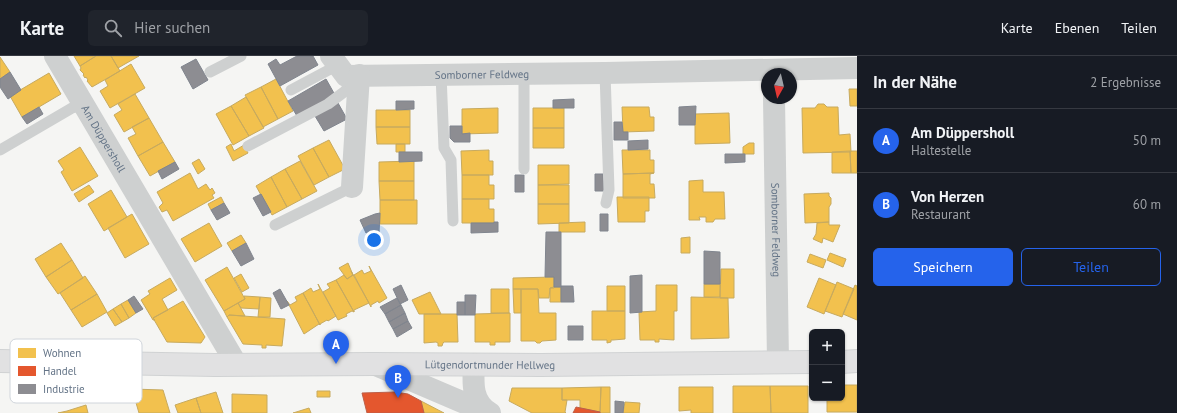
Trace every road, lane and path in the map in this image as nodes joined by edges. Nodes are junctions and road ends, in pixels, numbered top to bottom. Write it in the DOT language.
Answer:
graph roads {
  1 [pos="56,56"];
  2 [pos="241,56"];
  3 [pos="334,60"];
  4 [pos="604,64"];
  5 [pos="857,68"];
  6 [pos="761,71"];
  7 [pos="797,71"];
  8 [pos="210,72"];
  9 [pos="442,74"];
  10 [pos="524,74"];
  11 [pos="359,75"];
  12 [pos="291,90"];
  13 [pos="84,104"];
  14 [pos="774,104"];
  15 [pos="248,146"];
  16 [pos="0,150"];
  17 [pos="524,169"];
  18 [pos="352,188"];
  19 [pos="606,203"];
  20 [pos="453,221"];
  21 [pos="275,225"];
  22 [pos="0,360"];
  23 [pos="10,360"];
  24 [pos="778,362"];
  25 [pos="809,362"];
  26 [pos="845,362"];
  27 [pos="857,362"];
  28 [pos="142,363"];
  29 [pos="374,364"];
  30 [pos="474,364"];
  31 [pos="237,365"];
  32 [pos="489,413"];
  1 -- 13 [label="street, Am Düppersholl"];
  2 -- 8 [label="lane"];
  3 -- 11 [label="street, Somborner Feldweg"];
  3 -- 12 [label="lane"];
  4 -- 6 [label="street, Somborner Feldweg"];
  4 -- 10 [label="street, Somborner Feldweg"];
  4 -- 19 [label="lane"];
  5 -- 7 [label="street, Somborner Feldweg"];
  9 -- 10 [label="street, Somborner Feldweg"];
  9 -- 11 [label="street, Somborner Feldweg"];
  9 -- 20 [label="lane"];
  10 -- 17 [label="lane"];
  11 -- 15 [label="lane"];
  11 -- 18 [label="street"];
  13 -- 16 [label="lane"];
  13 -- 31 [label="street, Am Düppersholl"];
  14 -- 24 [label="street, Somborner Feldweg"];
  18 -- 21 [label="lane"];
  22 -- 23 [label="main road, Lütgendortmunder Hellweg"];
  24 -- 25 [label="main road, Lütgendortmunder Hellweg"];
  24 -- 30 [label="main road, Lütgendortmunder Hellweg"];
  26 -- 27 [label="main road"];
  28 -- 31 [label="main road, Lütgendortmunder Hellweg"];
  29 -- 30 [label="main road, Lütgendortmunder Hellweg"];
  29 -- 31 [label="main road, Lütgendortmunder Hellweg"];
  29 -- 32 [label="street"];
  30 -- 32 [label="street"];
}
